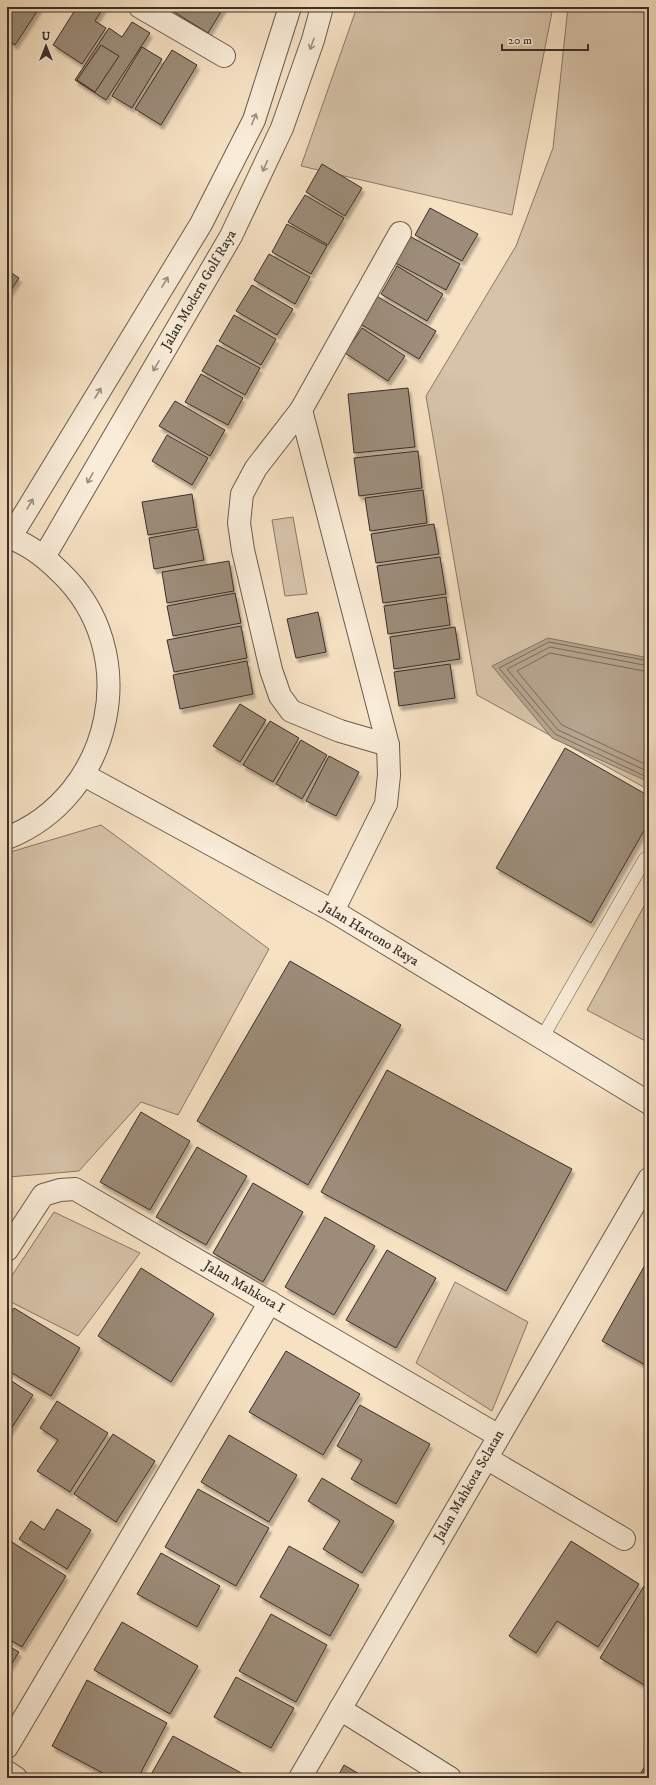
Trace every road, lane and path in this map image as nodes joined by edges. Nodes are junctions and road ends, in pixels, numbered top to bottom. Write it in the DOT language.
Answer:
graph roads {
  1 [pos="140,7"];
  2 [pos="290,7"];
  3 [pos="322,7"];
  4 [pos="224,56"];
  5 [pos="400,233"];
  6 [pos="301,410"];
  7 [pos="8,537"];
  8 [pos="44,557"];
  9 [pos="388,745"];
  10 [pos="84,775"];
  11 [pos="7,838"];
  12 [pos="645,859"];
  13 [pos="333,911"];
  14 [pos="542,1038"];
  15 [pos="649,1103"];
  16 [pos="644,1187"];
  17 [pos="7,1250"];
  18 [pos="270,1302"];
  19 [pos="499,1436"];
  20 [pos="486,1458"];
  21 [pos="624,1539"];
  22 [pos="340,1709"];
  23 [pos="7,1748"];
  24 [pos="7,1772"];
  25 [pos="16,1778"];
  26 [pos="300,1778"];
  27 [pos="450,1778"];
  1 -- 4 [label="street"];
  7 -- 2 [label="street, one-way"];
  3 -- 8 [label="street, Jalan Modern Golf Raya, one-way"];
  5 -- 6 [label="street"];
  6 -- 9 [label="street"];
  6 -- 9 [label="street"];
  7 -- 8 [label="street"];
  8 -- 10 [label="street"];
  9 -- 13 [label="street"];
  10 -- 11 [label="street"];
  10 -- 13 [label="street, Jalan Hartono Raya"];
  12 -- 14 [label="lane"];
  13 -- 14 [label="street, Jalan Hartono Raya"];
  14 -- 15 [label="street, Jalan Hartono Raya"];
  16 -- 19 [label="street, Jalan Mahkota Selatan"];
  17 -- 18 [label="street, Jalan Mahkota I"];
  18 -- 19 [label="street, Jalan Mahkota I"];
  18 -- 23 [label="street"];
  19 -- 20 [label="street, Jalan Mahkota Selatan"];
  20 -- 21 [label="street"];
  20 -- 22 [label="street, Jalan Mahkota Selatan"];
  22 -- 26 [label="street, Jalan Mahkota Selatan"];
  22 -- 27 [label="street"];
  24 -- 25 [label="street"];
}
